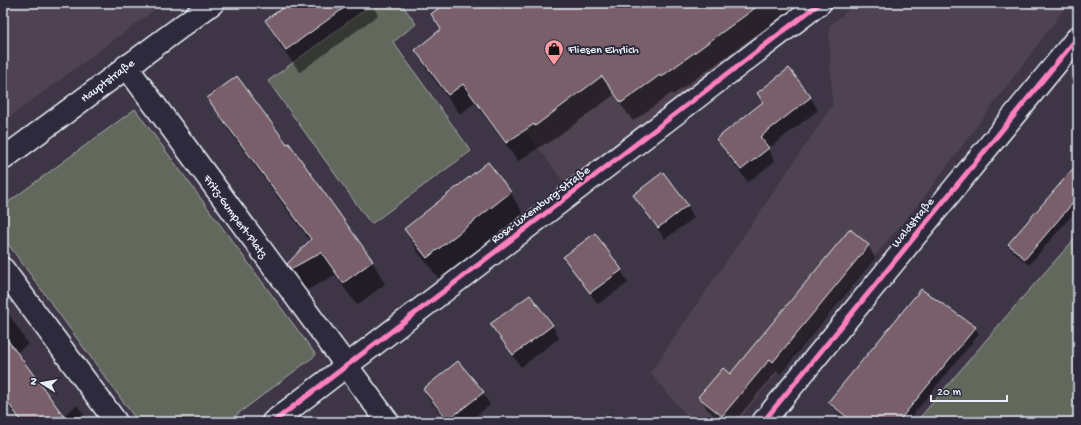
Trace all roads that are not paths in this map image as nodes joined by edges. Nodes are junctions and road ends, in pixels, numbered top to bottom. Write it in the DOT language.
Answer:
graph roads {
  1 [pos="213,3"];
  2 [pos="820,3"];
  3 [pos="1078,37"];
  4 [pos="126,66"];
  5 [pos="3,159"];
  6 [pos="3,269"];
  7 [pos="346,366"];
  8 [pos="116,422"];
  9 [pos="272,422"];
  10 [pos="388,422"];
  11 [pos="763,422"];
  1 -- 4 [label="street, Hauptstraße"];
  2 -- 7 [label="street, Rosa-Luxemburg-Straße"];
  3 -- 11 [label="street, Waldstraße"];
  4 -- 5 [label="street, Hauptstraße"];
  4 -- 7 [label="street, Fritz-Gumpert-Platz"];
  6 -- 8 [label="street"];
  7 -- 9 [label="street, Rosa-Luxemburg-Straße"];
  7 -- 10 [label="street, Fritz-Gumpert-Platz"];
}
